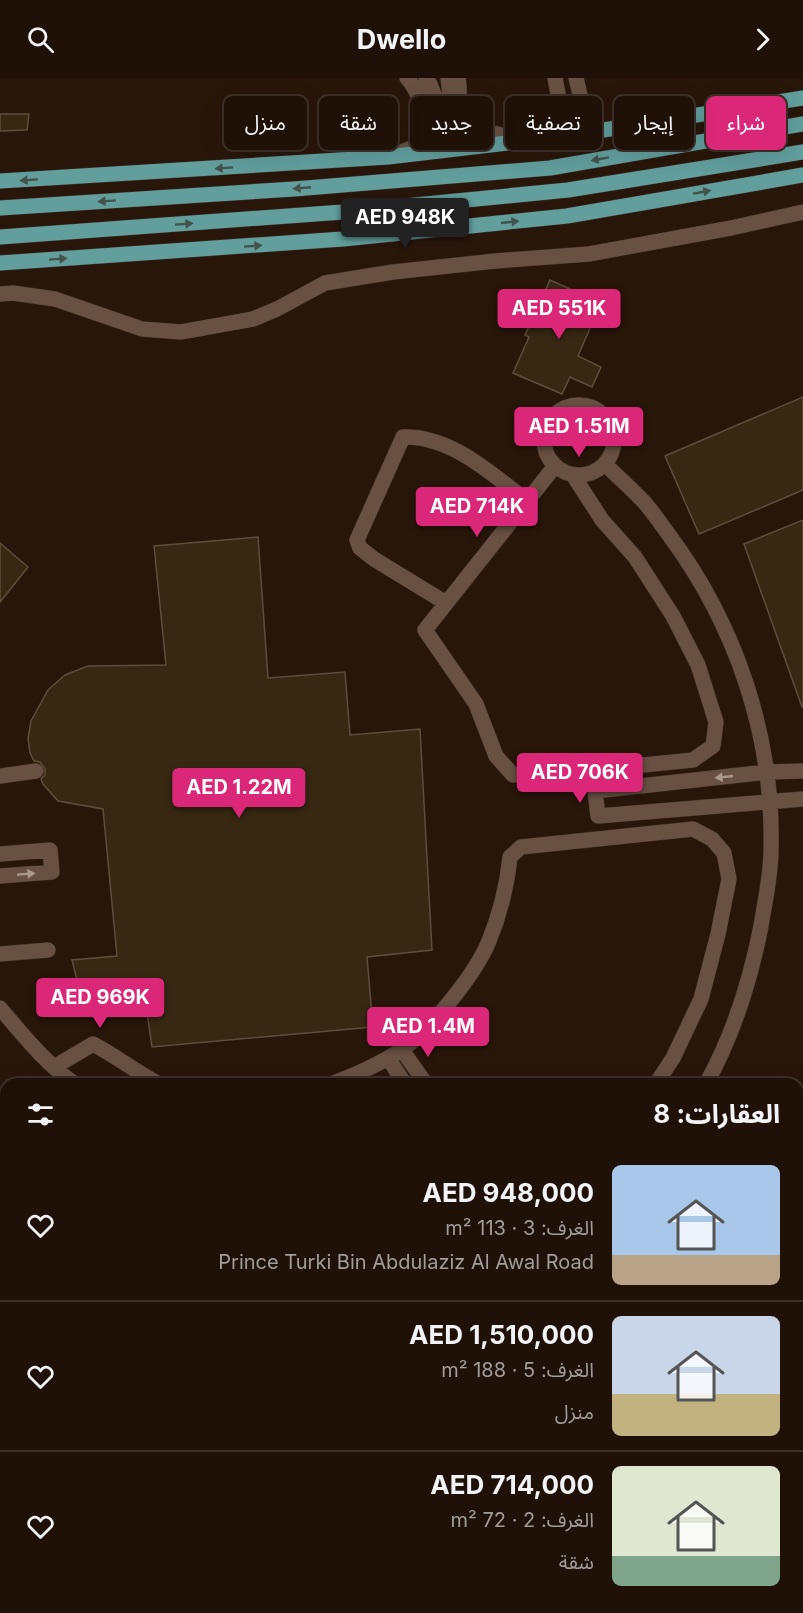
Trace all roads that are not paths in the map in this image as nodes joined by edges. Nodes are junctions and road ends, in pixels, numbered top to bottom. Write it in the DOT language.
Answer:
graph roads {
  1 [pos="407,78"];
  2 [pos="427,78"];
  3 [pos="448,78"];
  4 [pos="458,78"];
  5 [pos="555,78"];
  6 [pos="576,78"];
  7 [pos="417,96"];
  8 [pos="428,96"];
  9 [pos="558,96"];
  10 [pos="580,96"];
  11 [pos="803,98"];
  12 [pos="803,124"];
  13 [pos="602,130"];
  14 [pos="505,135"];
  15 [pos="505,143"];
  16 [pos="410,147"];
  17 [pos="803,152"];
  18 [pos="388,157"];
  19 [pos="803,175"];
  20 [pos="0,182"];
  21 [pos="0,208"];
  22 [pos="803,212"];
  23 [pos="0,237"];
  24 [pos="0,263"];
  25 [pos="0,294"];
  26 [pos="605,464"];
  27 [pos="555,466"];
  28 [pos="573,475"];
  29 [pos="527,501"];
  30 [pos="446,603"];
  31 [pos="36,771"];
  32 [pos="803,771"];
  33 [pos="766,772"];
  34 [pos="0,776"];
  35 [pos="803,799"];
  36 [pos="769,802"];
  37 [pos="0,854"];
  38 [pos="0,876"];
  39 [pos="48,950"];
  40 [pos="0,954"];
  41 [pos="0,1008"];
  42 [pos="402,1050"];
  43 [pos="388,1058"];
  44 [pos="54,1067"];
  45 [pos="68,1078"];
  46 [pos="139,1078"];
  47 [pos="346,1078"];
  48 [pos="401,1078"];
  49 [pos="422,1078"];
  50 [pos="660,1078"];
  51 [pos="709,1078"];
  1 -- 7 [label="street"];
  2 -- 3 [label="street"];
  2 -- 8 [label="street"];
  4 -- 14 [label="street"];
  5 -- 9 [label="street"];
  6 -- 10 [label="street"];
  11 -- 13 [label="main road"];
  12 -- 21 [label="main road, one-way"];
  15 -- 18 [label="main road"];
  16 -- 18 [label="street"];
  23 -- 17 [label="main road, one-way"];
  18 -- 20 [label="main road, one-way"];
  24 -- 19 [label="main road, one-way"];
  22 -- 25 [label="street"];
  26 -- 27 [label="street"];
  26 -- 28 [label="street"];
  26 -- 33 [label="street"];
  27 -- 28 [label="street"];
  27 -- 29 [label="street"];
  28 -- 30 [label="street"];
  29 -- 30 [label="street"];
  29 -- 30 [label="street"];
  31 -- 34 [label="street"];
  32 -- 33 [label="street"];
  33 -- 36 [label="street"];
  33 -- 36 [label="street, one-way"];
  35 -- 36 [label="street"];
  36 -- 51 [label="street"];
  38 -- 37 [label="street, one-way"];
  39 -- 40 [label="street"];
  41 -- 44 [label="street"];
  42 -- 43 [label="street"];
  42 -- 49 [label="street"];
  42 -- 50 [label="street"];
  43 -- 47 [label="street"];
  43 -- 48 [label="street"];
  44 -- 45 [label="street"];
  44 -- 46 [label="street"];
}
